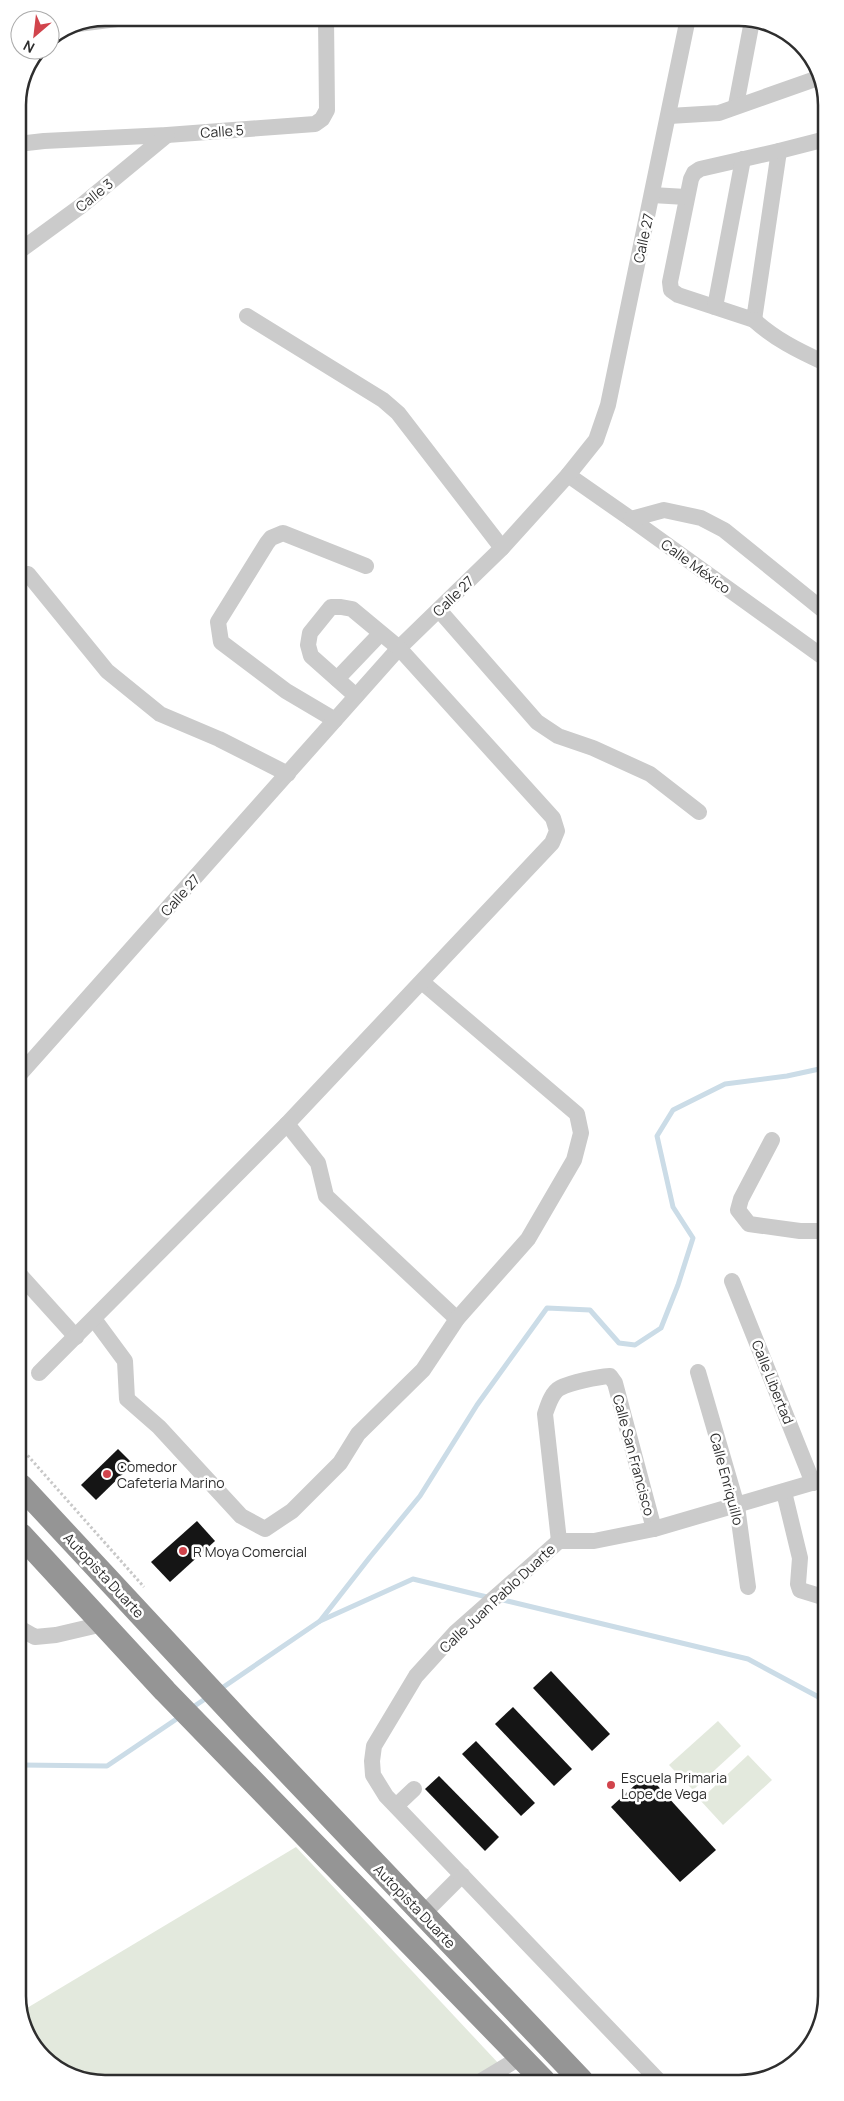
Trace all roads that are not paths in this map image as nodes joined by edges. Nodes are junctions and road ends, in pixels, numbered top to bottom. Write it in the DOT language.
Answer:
graph roads {
  1 [pos="326,26"];
  2 [pos="686,26"];
  3 [pos="751,27"];
  4 [pos="814,80"];
  5 [pos="736,105"];
  6 [pos="669,116"];
  7 [pos="167,135"];
  8 [pos="818,141"];
  9 [pos="26,143"];
  10 [pos="779,151"];
  11 [pos="743,159"];
  12 [pos="652,194"];
  13 [pos="686,197"];
  14 [pos="26,246"];
  15 [pos="715,307"];
  16 [pos="247,316"];
  17 [pos="754,320"];
  18 [pos="818,360"];
  19 [pos="568,476"];
  20 [pos="631,519"];
  21 [pos="502,548"];
  22 [pos="366,566"];
  23 [pos="28,574"];
  24 [pos="818,605"];
  25 [pos="439,610"];
  26 [pos="380,634"];
  27 [pos="399,648"];
  28 [pos="818,653"];
  29 [pos="337,679"];
  30 [pos="356,696"];
  31 [pos="335,720"];
  32 [pos="288,774"];
  33 [pos="699,812"];
  34 [pos="422,982"];
  35 [pos="26,1067"];
  36 [pos="287,1124"];
  37 [pos="772,1140"];
  38 [pos="818,1231"];
  39 [pos="732,1281"];
  40 [pos="26,1282"];
  41 [pos="94,1319"];
  42 [pos="457,1319"];
  43 [pos="76,1337"];
  44 [pos="698,1372"];
  45 [pos="39,1373"];
  46 [pos="818,1479"];
  47 [pos="818,1481"];
  48 [pos="26,1491"];
  49 [pos="784,1492"];
  50 [pos="737,1506"];
  51 [pos="654,1529"];
  52 [pos="26,1540"];
  53 [pos="559,1541"];
  54 [pos="748,1587"];
  55 [pos="818,1596"];
  56 [pos="103,1624"];
  57 [pos="26,1632"];
  58 [pos="414,1789"];
  59 [pos="396,1806"];
  60 [pos="462,1875"];
  61 [pos="423,1914"];
  62 [pos="521,2057"];
  63 [pos="491,2075"];
  64 [pos="538,2075"];
  65 [pos="576,2075"];
  66 [pos="653,2075"];
  1 -- 7 [label="street, Calle 5"];
  2 -- 6 [label="street, Calle 27"];
  3 -- 5 [label="street"];
  4 -- 5 [label="street"];
  5 -- 6 [label="street"];
  6 -- 12 [label="street, Calle 27"];
  7 -- 9 [label="street, Calle 5"];
  7 -- 14 [label="street, Calle 3"];
  8 -- 10 [label="street"];
  10 -- 11 [label="street"];
  10 -- 17 [label="street"];
  11 -- 13 [label="street"];
  11 -- 15 [label="street"];
  12 -- 13 [label="street"];
  12 -- 19 [label="street, Calle 27"];
  13 -- 15 [label="street"];
  15 -- 17 [label="street"];
  16 -- 21 [label="street"];
  17 -- 18 [label="street"];
  19 -- 20 [label="street, Calle México"];
  19 -- 21 [label="street, Calle 27"];
  20 -- 24 [label="street"];
  20 -- 28 [label="street, Calle México"];
  21 -- 25 [label="street, Calle 27"];
  22 -- 31 [label="street"];
  23 -- 32 [label="street"];
  25 -- 27 [label="street, Calle 27"];
  25 -- 33 [label="street"];
  26 -- 27 [label="street"];
  26 -- 29 [label="street"];
  26 -- 29 [label="street"];
  27 -- 30 [label="street, Calle 27"];
  27 -- 34 [label="street"];
  29 -- 30 [label="street"];
  30 -- 31 [label="street, Calle 27"];
  31 -- 32 [label="street, Calle 27"];
  32 -- 35 [label="street, Calle 27"];
  34 -- 36 [label="street"];
  34 -- 42 [label="street"];
  36 -- 41 [label="street"];
  36 -- 42 [label="street"];
  37 -- 38 [label="street"];
  39 -- 46 [label="street, Calle Libertad"];
  40 -- 43 [label="street"];
  41 -- 42 [label="street"];
  41 -- 43 [label="street"];
  43 -- 45 [label="street"];
  44 -- 50 [label="street, Calle Enriquillo"];
  47 -- 49 [label="street, Calle Juan Pablo Duarte"];
  48 -- 61 [label="highway, Autopista Duarte"];
  49 -- 50 [label="street, Calle Juan Pablo Duarte"];
  49 -- 55 [label="street"];
  50 -- 51 [label="street, Calle Juan Pablo Duarte"];
  50 -- 54 [label="street, Calle Enriquillo"];
  51 -- 53 [label="street, Calle Juan Pablo Duarte"];
  51 -- 53 [label="street, Calle San Francisco"];
  52 -- 56 [label="highway"];
  53 -- 59 [label="street, Calle Juan Pablo Duarte"];
  56 -- 57 [label="street"];
  56 -- 62 [label="highway"];
  58 -- 59 [label="street"];
  59 -- 60 [label="street, Calle Juan Pablo Duarte"];
  60 -- 61 [label="street"];
  60 -- 66 [label="street, Calle Juan Pablo Duarte"];
  61 -- 65 [label="highway, Autopista Duarte"];
  62 -- 63 [label="street"];
  62 -- 64 [label="highway"];
}
